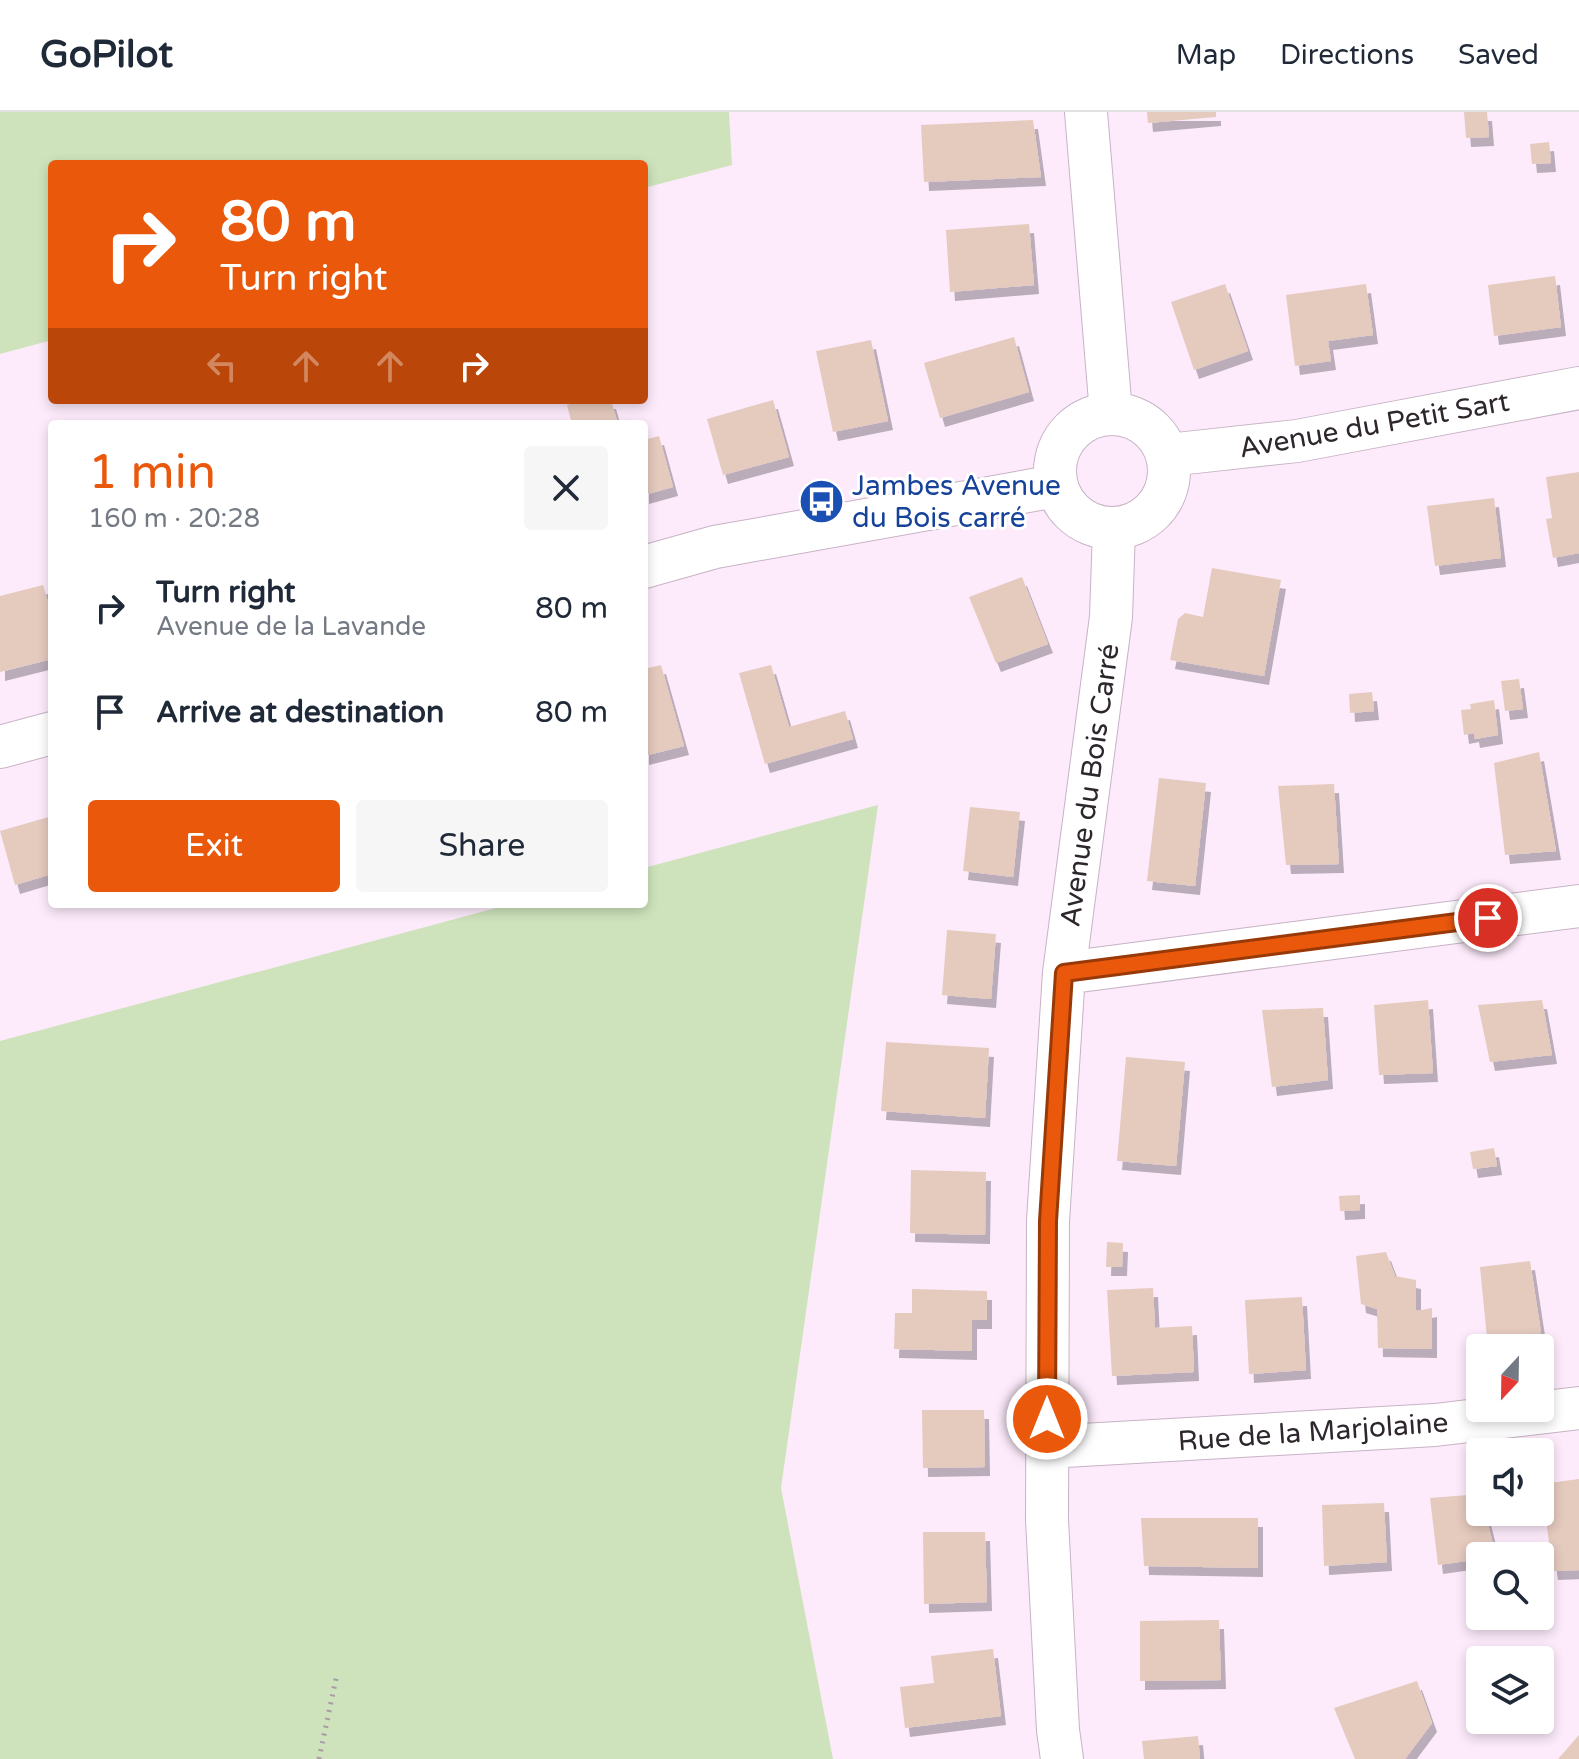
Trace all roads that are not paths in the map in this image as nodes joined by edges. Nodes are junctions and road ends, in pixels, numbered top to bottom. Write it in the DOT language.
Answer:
graph roads {
  1 [pos="1086,112"];
  2 [pos="1579,388"];
  3 [pos="1111,413"];
  4 [pos="1168,455"];
  5 [pos="1056,486"];
  6 [pos="1114,529"];
  7 [pos="648,566"];
  8 [pos="48,734"];
  9 [pos="0,747"];
  10 [pos="1579,906"];
  11 [pos="1064,973"];
  12 [pos="1579,1408"];
  13 [pos="1047,1447"];
  14 [pos="1062,1759"];
  1 -- 3 [label="street"];
  2 -- 4 [label="street, Avenue du Petit Sart"];
  3 -- 4 [label="street"];
  3 -- 5 [label="street"];
  4 -- 6 [label="street"];
  5 -- 6 [label="street"];
  5 -- 7 [label="street"];
  6 -- 11 [label="street, Avenue du Bois Carré"];
  8 -- 9 [label="street"];
  10 -- 11 [label="street"];
  11 -- 13 [label="street, Avenue du Bois Carré"];
  12 -- 13 [label="street, Rue de la Marjolaine"];
  13 -- 14 [label="street, Avenue du Bois Carré"];
}
